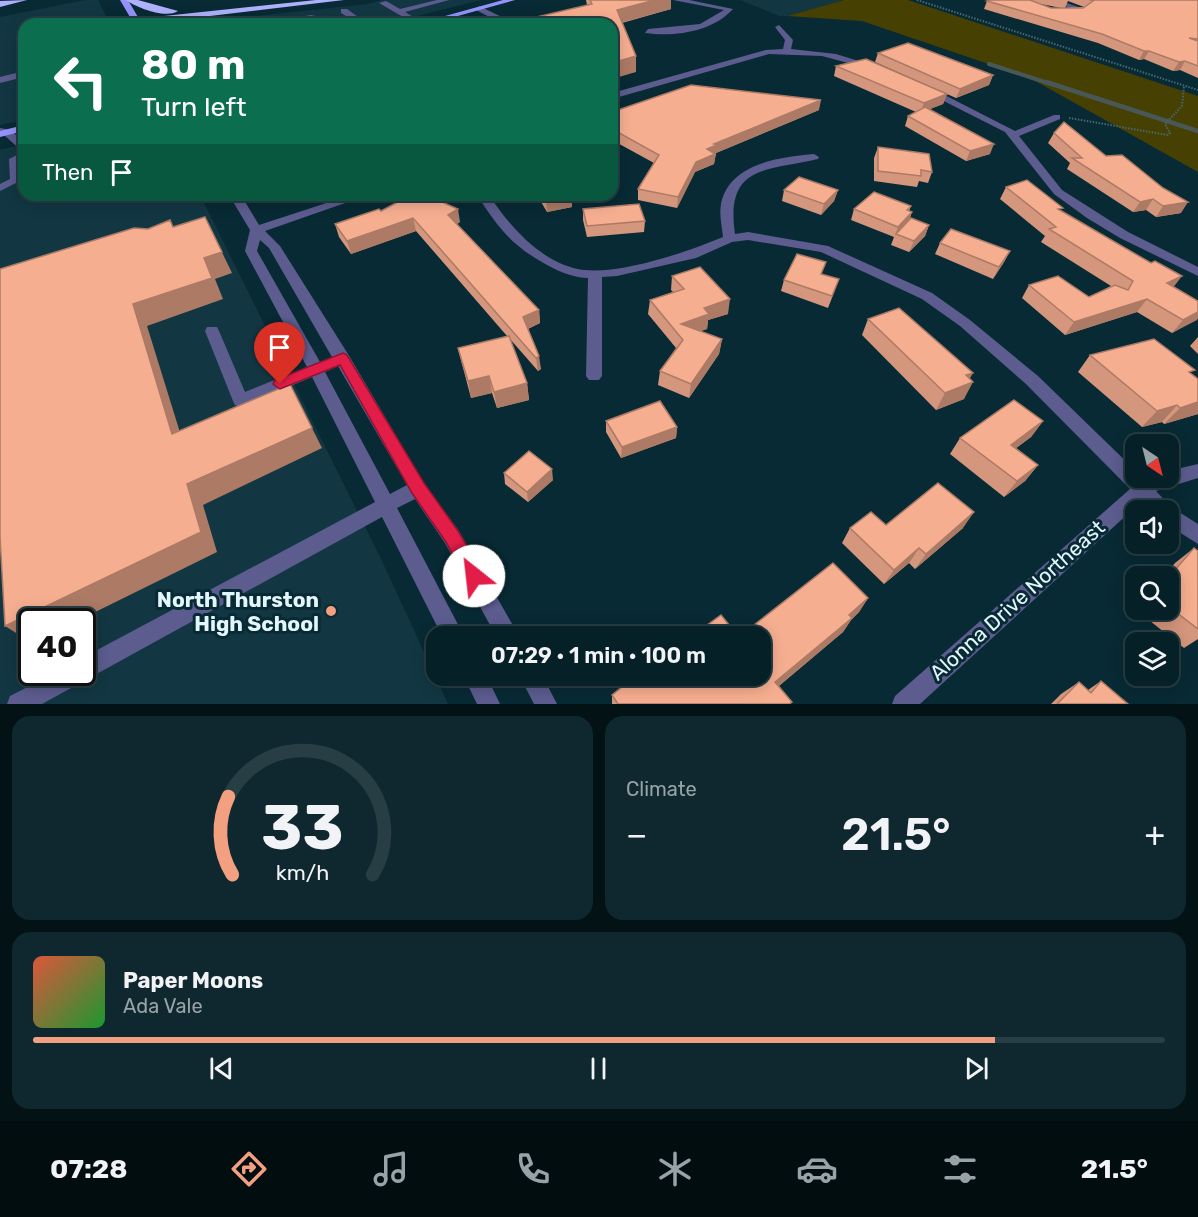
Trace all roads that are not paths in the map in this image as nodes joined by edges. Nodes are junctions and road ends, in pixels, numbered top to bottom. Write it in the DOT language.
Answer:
graph roads {
  1 [pos="23,0"];
  2 [pos="124,0"];
  3 [pos="130,0"];
  4 [pos="304,0"];
  5 [pos="340,0"];
  6 [pos="445,0"];
  7 [pos="511,0"];
  8 [pos="677,0"];
  9 [pos="1051,0"];
  10 [pos="383,3"];
  11 [pos="0,4"];
  12 [pos="479,8"];
  13 [pos="344,11"];
  14 [pos="398,12"];
  15 [pos="1063,15"];
  16 [pos="134,18"];
  17 [pos="217,18"];
  18 [pos="302,18"];
  19 [pos="324,18"];
  20 [pos="355,18"];
  21 [pos="409,18"];
  22 [pos="442,18"];
  23 [pos="498,18"];
  24 [pos="779,27"];
  25 [pos="648,31"];
  26 [pos="786,51"];
  27 [pos="883,71"];
  28 [pos="18,76"];
  29 [pos="0,80"];
  30 [pos="912,83"];
  31 [pos="618,94"];
  32 [pos="1057,117"];
  33 [pos="18,129"];
  34 [pos="2,132"];
  35 [pos="1014,135"];
  36 [pos="18,144"];
  37 [pos="18,157"];
  38 [pos="814,157"];
  39 [pos="1,160"];
  40 [pos="18,165"];
  41 [pos="0,188"];
  42 [pos="239,201"];
  43 [pos="344,201"];
  44 [pos="487,201"];
  45 [pos="256,230"];
  46 [pos="729,239"];
  47 [pos="1198,272"];
  48 [pos="595,273"];
  49 [pos="213,331"];
  50 [pos="343,358"];
  51 [pos="316,369"];
  52 [pos="594,376"];
  53 [pos="1198,471"];
  54 [pos="418,488"];
  55 [pos="1142,489"];
  56 [pos="1153,500"];
  57 [pos="386,507"];
  58 [pos="1179,522"];
  59 [pos="1198,535"];
  60 [pos="448,626"];
  61 [pos="502,626"];
  62 [pos="96,663"];
  63 [pos="52,686"];
  64 [pos="480,686"];
  65 [pos="536,686"];
  66 [pos="18,704"];
  67 [pos="489,704"];
  68 [pos="546,704"];
  69 [pos="903,704"];
  1 -- 11 [label="highway"];
  2 -- 16 [label="main road"];
  3 -- 4 [label="highway"];
  5 -- 17 [label="highway"];
  6 -- 14 [label="street"];
  7 -- 12 [label="main road"];
  8 -- 25 [label="street"];
  9 -- 15 [label="street"];
  10 -- 14 [label="street"];
  12 -- 22 [label="main road"];
  12 -- 23 [label="street"];
  13 -- 20 [label="street"];
  14 -- 21 [label="street"];
  18 -- 19 [label="street"];
  24 -- 26 [label="street"];
  26 -- 27 [label="street"];
  26 -- 31 [label="street"];
  28 -- 29 [label="street"];
  30 -- 35 [label="street"];
  32 -- 35 [label="street"];
  33 -- 34 [label="main road"];
  34 -- 36 [label="street"];
  35 -- 47 [label="street"];
  37 -- 39 [label="street"];
  38 -- 46 [label="street"];
  40 -- 41 [label="street"];
  42 -- 45 [label="street"];
  43 -- 45 [label="street"];
  44 -- 48 [label="street"];
  45 -- 50 [label="street"];
  45 -- 51 [label="street"];
  46 -- 48 [label="street"];
  46 -- 55 [label="street"];
  48 -- 52 [label="street"];
  49 -- 51 [label="street"];
  50 -- 51 [label="street"];
  50 -- 54 [label="street"];
  51 -- 57 [label="street"];
  53 -- 55 [label="street, Alonna Drive Northeast"];
  54 -- 57 [label="street"];
  54 -- 61 [label="street"];
  55 -- 56 [label="street"];
  55 -- 69 [label="street, Alonna Drive Northeast"];
  57 -- 60 [label="street"];
  57 -- 62 [label="street"];
  58 -- 59 [label="street"];
  63 -- 66 [label="street"];
  64 -- 67 [label="street"];
  65 -- 68 [label="street"];
}
